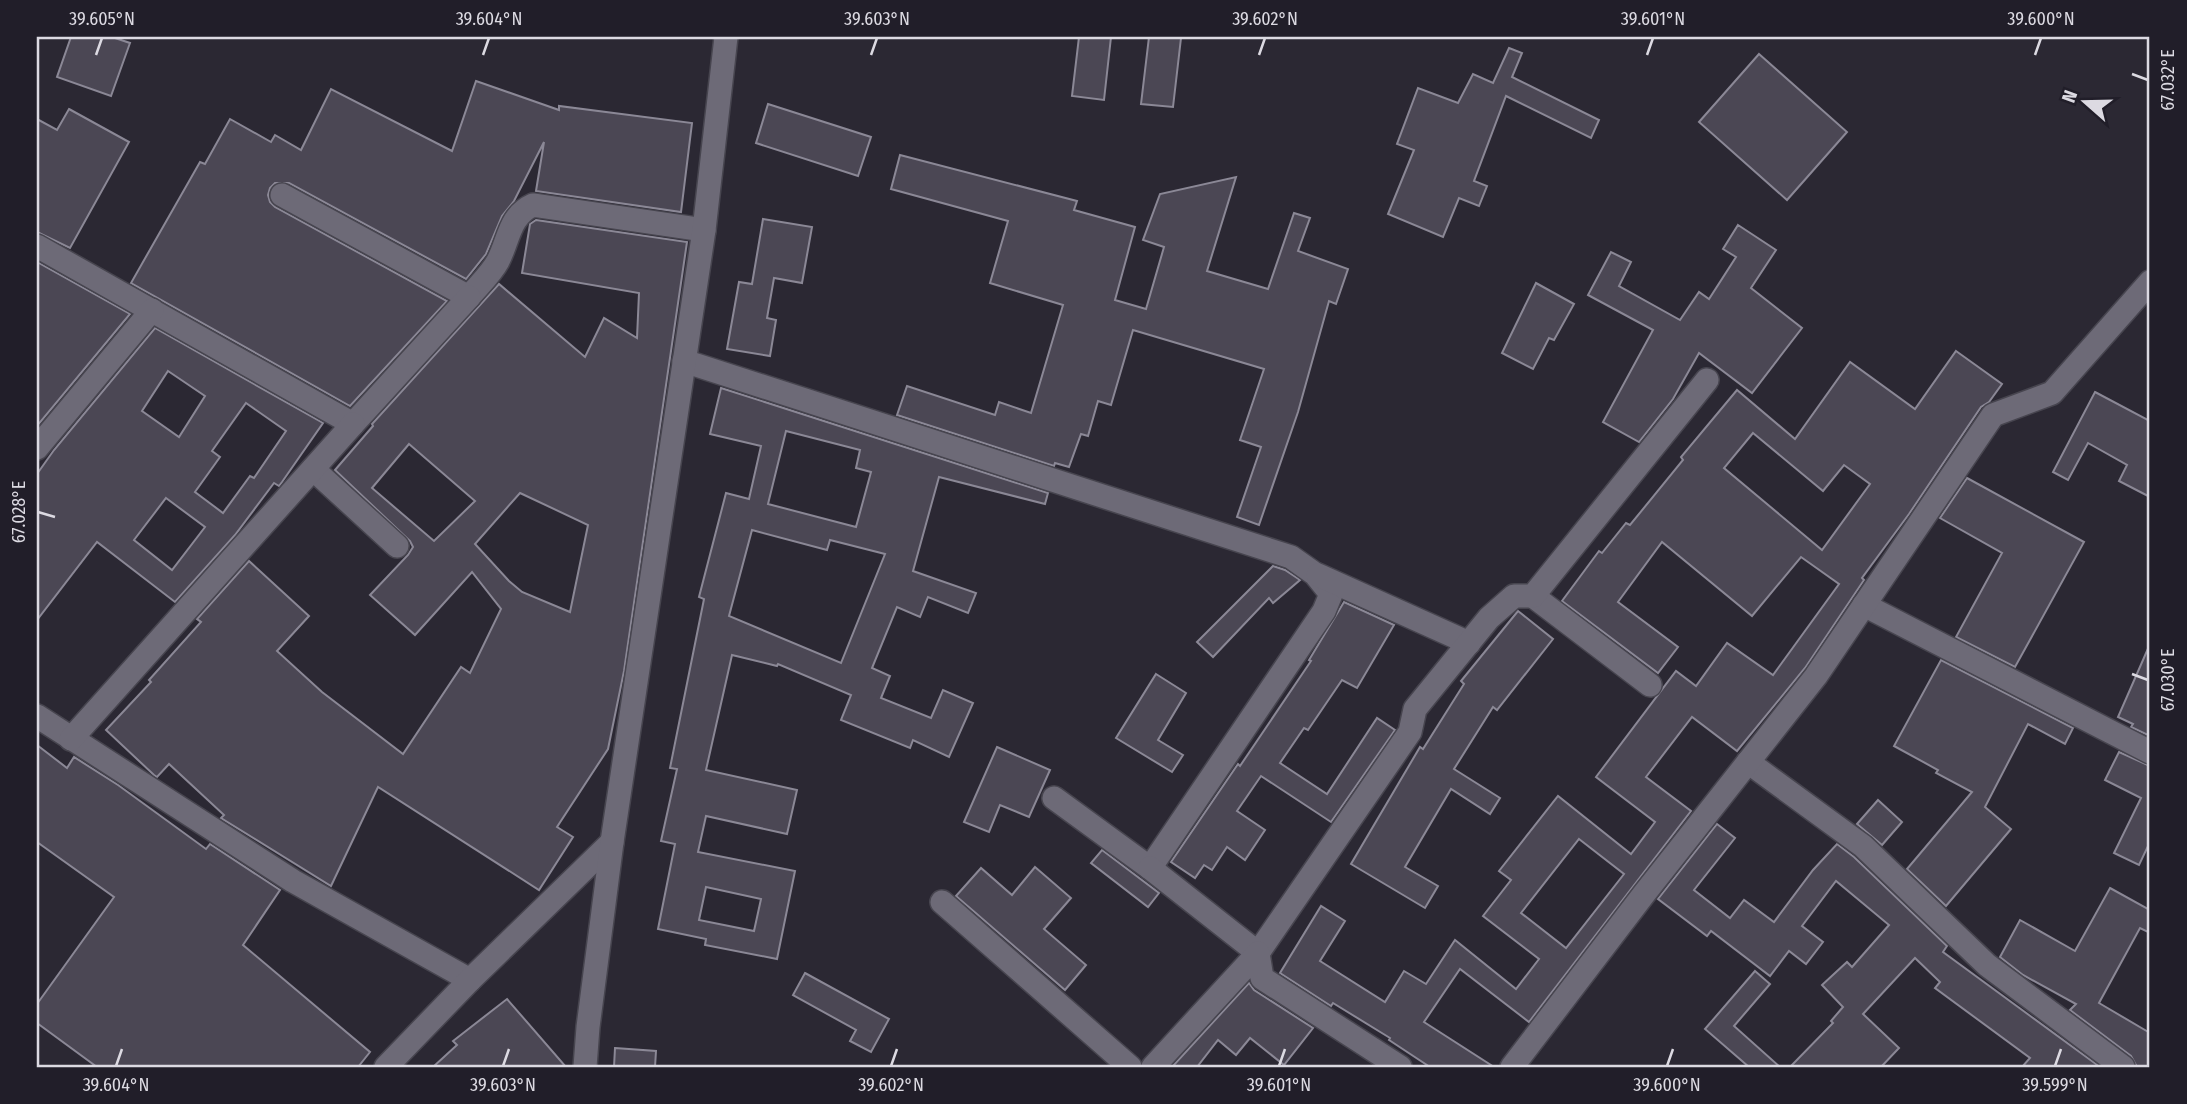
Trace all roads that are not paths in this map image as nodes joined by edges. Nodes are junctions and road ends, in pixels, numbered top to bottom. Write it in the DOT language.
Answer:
graph roads {
  1 [pos="726,37"];
  2 [pos="282,195"];
  3 [pos="704,230"];
  4 [pos="37,246"];
  5 [pos="2150,282"];
  6 [pos="469,297"];
  7 [pos="152,310"];
  8 [pos="684,361"];
  9 [pos="1707,380"];
  10 [pos="353,424"];
  11 [pos="37,448"];
  12 [pos="313,469"];
  13 [pos="397,546"];
  14 [pos="1315,573"];
  15 [pos="1533,596"];
  16 [pos="1864,605"];
  17 [pos="1469,643"];
  18 [pos="1650,685"];
  19 [pos="37,716"];
  20 [pos="71,739"];
  21 [pos="2150,752"];
  22 [pos="1748,762"];
  23 [pos="1054,798"];
  24 [pos="612,842"];
  25 [pos="1150,867"];
  26 [pos="942,902"];
  27 [pos="1258,953"];
  28 [pos="470,980"];
  29 [pos="386,1067"];
  30 [pos="586,1067"];
  31 [pos="1130,1067"];
  32 [pos="1153,1067"];
  33 [pos="1400,1067"];
  34 [pos="1511,1067"];
  35 [pos="2123,1067"];
  1 -- 3 [label="street"];
  2 -- 6 [label="street"];
  3 -- 6 [label="street"];
  3 -- 8 [label="street"];
  4 -- 7 [label="street"];
  5 -- 16 [label="street"];
  6 -- 10 [label="street"];
  7 -- 10 [label="street"];
  7 -- 11 [label="street"];
  8 -- 14 [label="street"];
  8 -- 24 [label="street"];
  9 -- 15 [label="street"];
  10 -- 12 [label="street"];
  12 -- 13 [label="street"];
  12 -- 20 [label="street"];
  14 -- 17 [label="street"];
  14 -- 25 [label="street"];
  15 -- 17 [label="street"];
  15 -- 18 [label="street"];
  16 -- 21 [label="street"];
  16 -- 22 [label="street"];
  17 -- 27 [label="street"];
  19 -- 20 [label="street"];
  20 -- 28 [label="street"];
  22 -- 34 [label="street"];
  22 -- 35 [label="street"];
  23 -- 25 [label="street"];
  24 -- 28 [label="street"];
  24 -- 30 [label="street"];
  25 -- 27 [label="street"];
  26 -- 31 [label="street"];
  27 -- 32 [label="street"];
  27 -- 33 [label="street"];
  28 -- 29 [label="street"];
}
